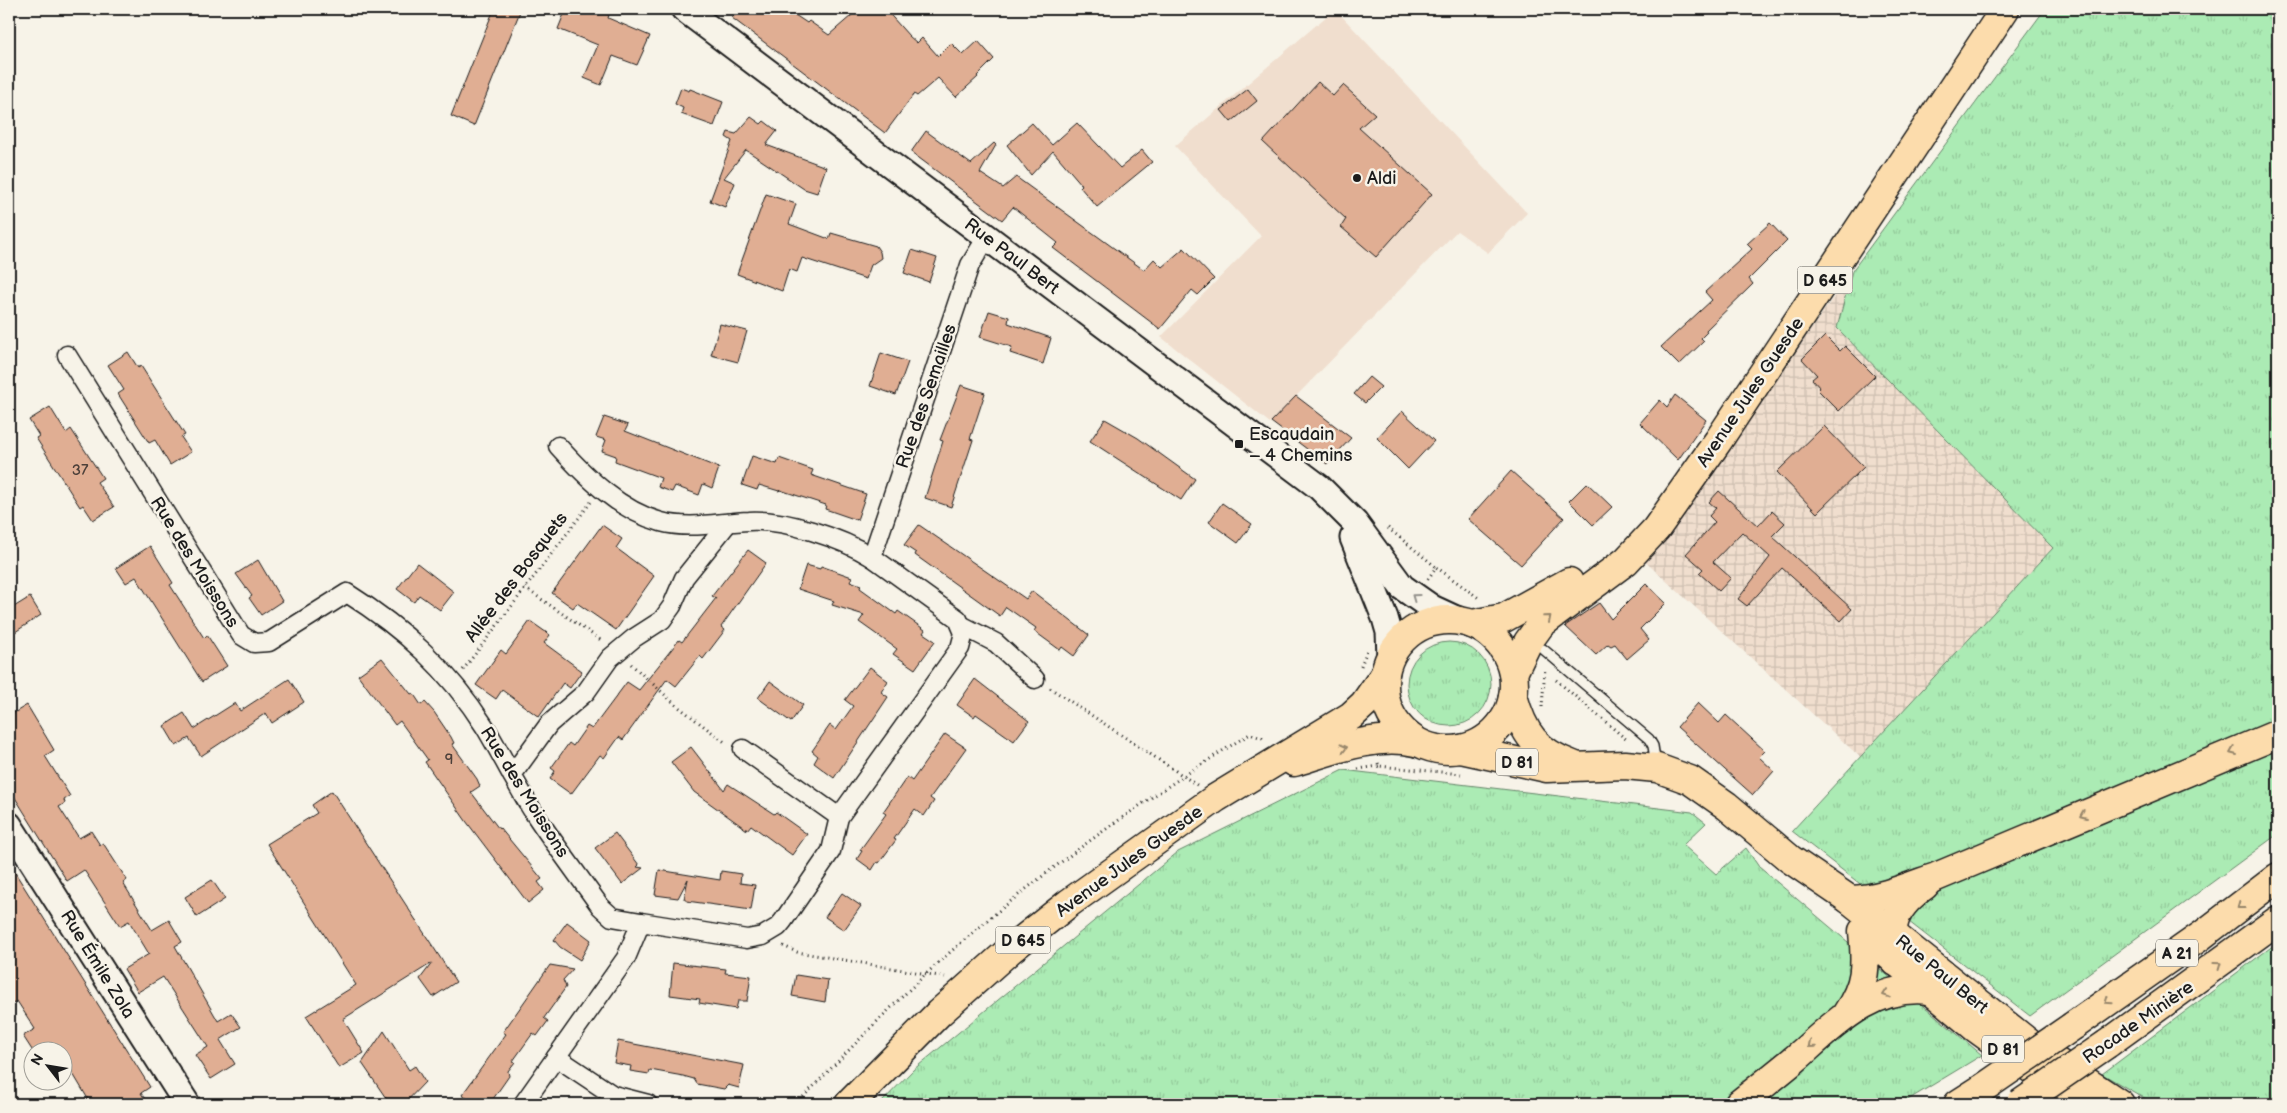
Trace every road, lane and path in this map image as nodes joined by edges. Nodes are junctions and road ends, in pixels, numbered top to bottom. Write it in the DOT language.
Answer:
graph roads {
  1 [pos="684,9"];
  2 [pos="2005,9"];
  3 [pos="2018,9"];
  4 [pos="1956,84"];
  5 [pos="987,237"];
  6 [pos="67,356"];
  7 [pos="558,446"];
  8 [pos="1694,476"];
  9 [pos="601,488"];
  10 [pos="1339,506"];
  11 [pos="728,523"];
  12 [pos="872,557"];
  13 [pos="525,588"];
  14 [pos="1416,598"];
  15 [pos="1472,615"];
  16 [pos="1386,618"];
  17 [pos="962,626"];
  18 [pos="1543,648"];
  19 [pos="616,651"];
  20 [pos="1378,668"];
  21 [pos="1035,679"];
  22 [pos="454,683"];
  23 [pos="1513,685"];
  24 [pos="2278,734"];
  25 [pos="1530,737"];
  26 [pos="1375,740"];
  27 [pos="1416,742"];
  28 [pos="1267,744"];
  29 [pos="743,749"];
  30 [pos="1461,749"];
  31 [pos="1575,766"];
  32 [pos="1657,768"];
  33 [pos="1264,771"];
  34 [pos="512,775"];
  35 [pos="1184,775"];
  36 [pos="1468,775"];
  37 [pos="1216,798"];
  38 [pos="839,817"];
  39 [pos="9,825"];
  40 [pos="1790,859"];
  41 [pos="1936,877"];
  42 [pos="2278,877"];
  43 [pos="1850,900"];
  44 [pos="2278,920"];
  45 [pos="642,922"];
  46 [pos="1863,931"];
  47 [pos="1892,933"];
  48 [pos="763,936"];
  49 [pos="1896,962"];
  50 [pos="927,974"];
  51 [pos="973,982"];
  52 [pos="1929,990"];
  53 [pos="1989,1012"];
  54 [pos="1848,1013"];
  55 [pos="556,1057"];
  56 [pos="187,1104"];
  57 [pos="523,1104"];
  58 [pos="648,1104"];
  59 [pos="796,1104"];
  60 [pos="849,1104"];
  61 [pos="1739,1104"];
  62 [pos="1958,1104"];
  63 [pos="2020,1104"];
  64 [pos="2080,1104"];
  65 [pos="2120,1104"];
  1 -- 5 [label="street, Rue Paul Bert"];
  2 -- 4 [label="main road, Avenue Jules Guesde / D 645"];
  3 -- 4 [label="main road, Avenue Jules Guesde / D 645"];
  4 -- 8 [label="main road, Avenue Jules Guesde / D 645"];
  5 -- 10 [label="street, Rue Paul Bert"];
  5 -- 12 [label="street, Rue des Semailles"];
  6 -- 22 [label="street, Rue des Moissons"];
  7 -- 9 [label="street"];
  8 -- 15 [label="main road, Avenue Jules Guesde / D 645"];
  23 -- 8 [label="main road, Avenue Jules Guesde / D 645, one-way"];
  9 -- 11 [label="street"];
  9 -- 13 [label="path, Allée des Bosquets"];
  14 -- 10 [label="street, Rue Paul Bert, one-way"];
  10 -- 16 [label="street, Rue Paul Bert"];
  11 -- 12 [label="street"];
  11 -- 19 [label="street"];
  12 -- 17 [label="street"];
  13 -- 19 [label="path"];
  13 -- 22 [label="path, Allée des Bosquets"];
  14 -- 15 [label="street, Rue Paul Bert"];
  14 -- 15 [label="path"];
  15 -- 20 [label="main road"];
  15 -- 23 [label="main road"];
  16 -- 20 [label="street, Rue Paul Bert"];
  16 -- 20 [label="path"];
  17 -- 21 [label="street"];
  17 -- 38 [label="street"];
  18 -- 25 [label="path"];
  18 -- 32 [label="lane"];
  19 -- 29 [label="path"];
  19 -- 34 [label="street"];
  20 -- 27 [label="main road"];
  20 -- 33 [label="main road, Avenue Jules Guesde / D 645"];
  21 -- 35 [label="path"];
  22 -- 34 [label="street, Rue des Moissons"];
  23 -- 25 [label="main road, Rue Paul Bert / D 81"];
  23 -- 30 [label="main road"];
  24 -- 41 [label="main road, one-way"];
  25 -- 31 [label="main road, Rue Paul Bert / D 81"];
  26 -- 27 [label="main road, Avenue Jules Guesde / D 645"];
  33 -- 26 [label="main road, Avenue Jules Guesde / D 645, one-way"];
  26 -- 36 [label="path"];
  27 -- 30 [label="main road"];
  28 -- 35 [label="path"];
  29 -- 38 [label="street"];
  30 -- 31 [label="main road, Rue Paul Bert / D 81"];
  31 -- 32 [label="main road, Rue Paul Bert / D 81"];
  32 -- 40 [label="main road, Rue Paul Bert / D 81"];
  33 -- 37 [label="main road, Avenue Jules Guesde / D 645"];
  34 -- 45 [label="street, Rue des Moissons"];
  35 -- 37 [label="path"];
  35 -- 50 [label="path"];
  37 -- 51 [label="main road, Avenue Jules Guesde / D 645"];
  38 -- 48 [label="street"];
  39 -- 56 [label="street, Rue Émile Zola"];
  40 -- 43 [label="main road, Rue Paul Bert / D 81"];
  40 -- 46 [label="main road, Rue Paul Bert / D 81"];
  41 -- 43 [label="main road"];
  41 -- 47 [label="main road"];
  42 -- 62 [label="main road, Rocade Minière / A 21, one-way, bridge"];
  43 -- 47 [label="main road, Rue Paul Bert / D 81"];
  63 -- 44 [label="main road, Rocade Minière / A 21, one-way, bridge"];
  45 -- 48 [label="street"];
  45 -- 55 [label="street"];
  46 -- 49 [label="main road, Rue Paul Bert / D 81"];
  46 -- 54 [label="main road"];
  47 -- 49 [label="main road"];
  47 -- 53 [label="main road, Rue Paul Bert / D 81"];
  48 -- 50 [label="path"];
  49 -- 52 [label="main road, Rue Paul Bert / D 81"];
  50 -- 51 [label="path"];
  50 -- 59 [label="path"];
  51 -- 60 [label="main road, Avenue Jules Guesde / D 645"];
  52 -- 53 [label="main road"];
  52 -- 54 [label="main road, one-way"];
  52 -- 64 [label="main road, Rue Paul Bert / D 81"];
  53 -- 65 [label="main road, Rue Paul Bert / D 81"];
  54 -- 61 [label="main road, one-way"];
  55 -- 57 [label="street"];
  55 -- 58 [label="street"];
}
